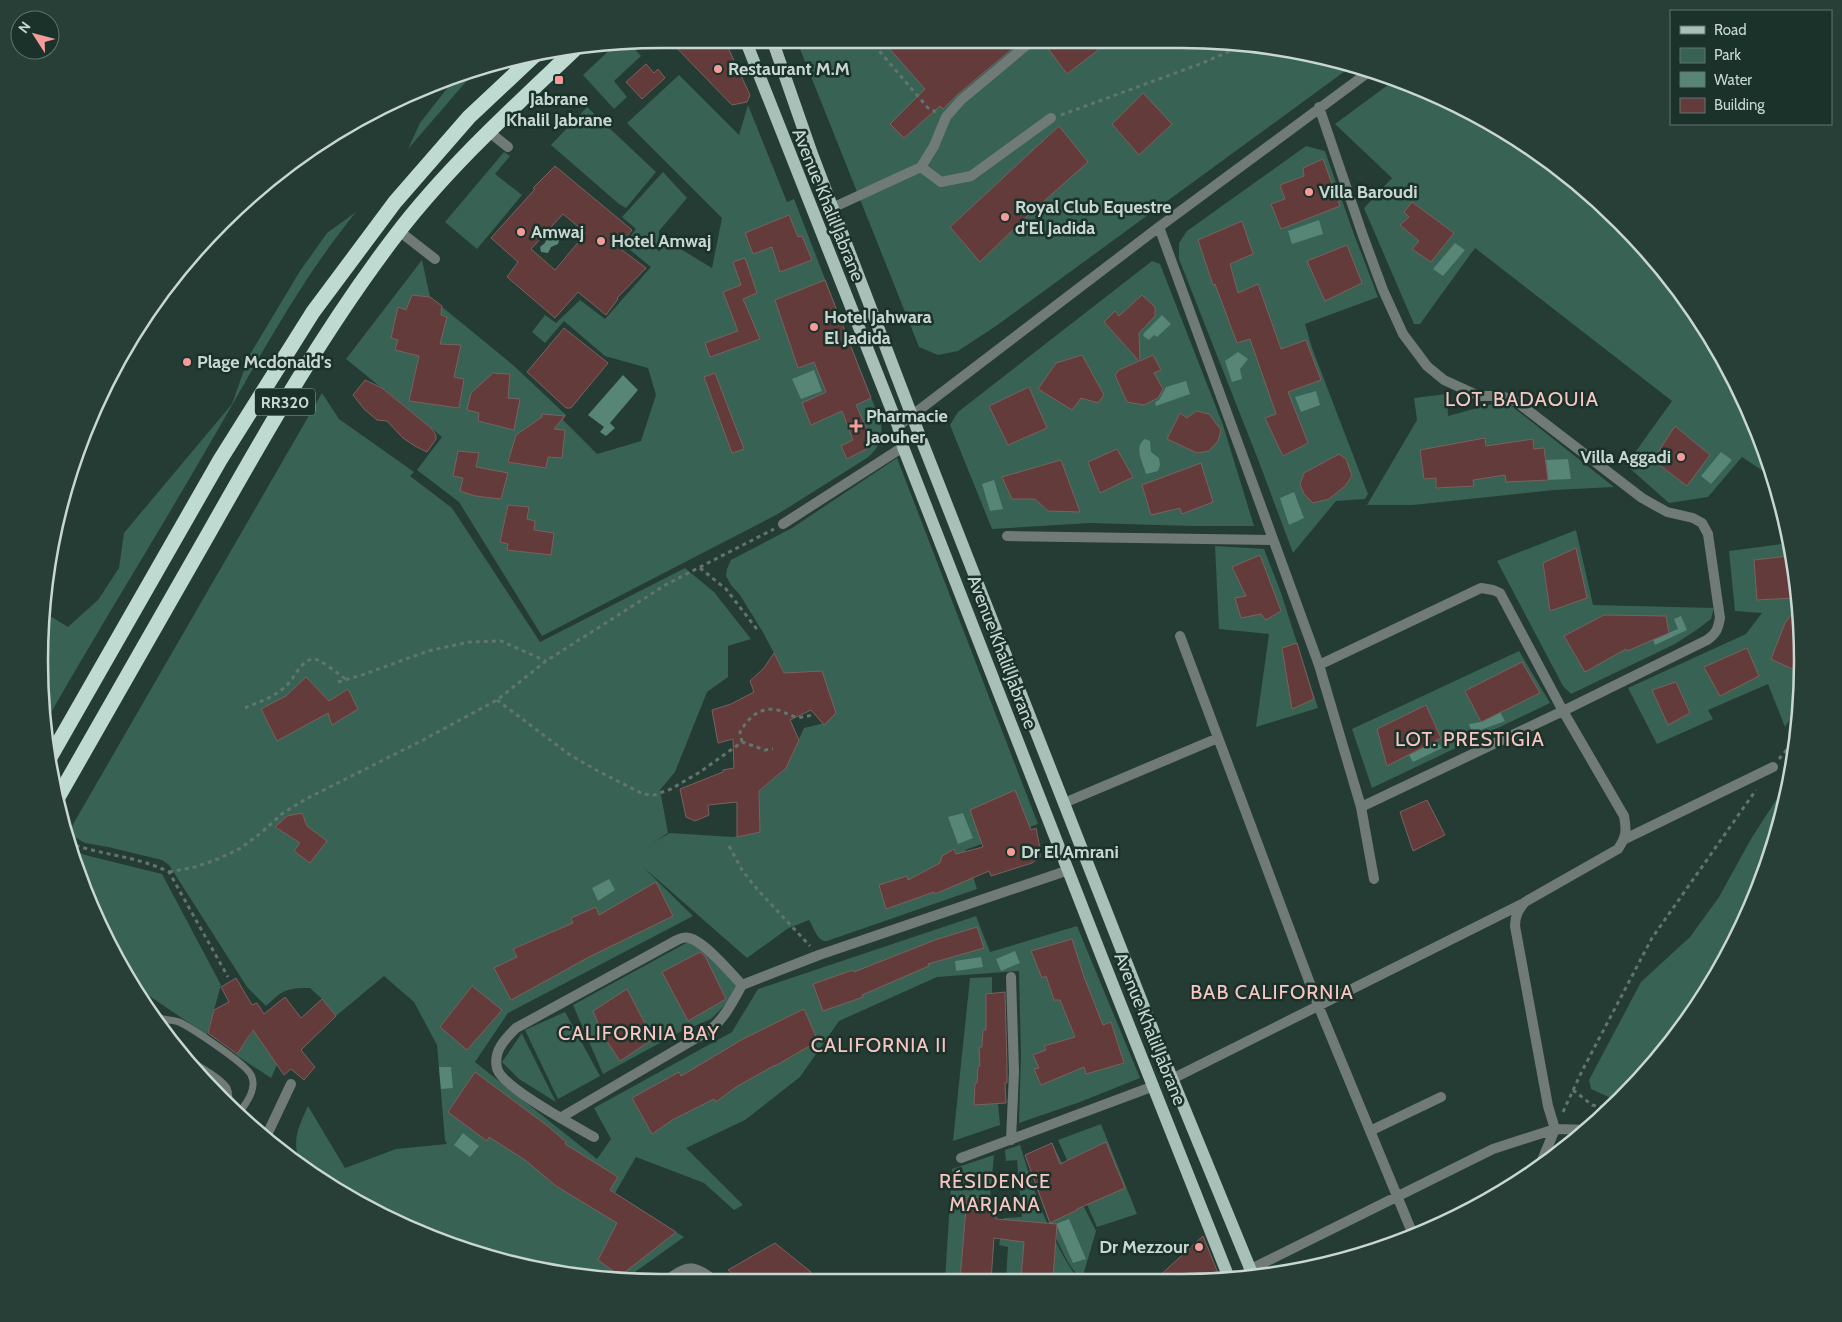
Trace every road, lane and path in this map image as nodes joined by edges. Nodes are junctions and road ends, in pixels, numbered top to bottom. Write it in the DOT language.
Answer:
graph roads {
  1 [pos="748,48"];
  2 [pos="775,48"];
  3 [pos="877,48"];
  4 [pos="1023,48"];
  5 [pos="1232,50"];
  6 [pos="569,55"];
  7 [pos="527,62"];
  8 [pos="1364,75"];
  9 [pos="1319,107"];
  10 [pos="946,117"];
  11 [pos="1051,118"];
  12 [pos="488,132"];
  13 [pos="508,147"];
  14 [pos="922,167"];
  15 [pos="832,208"];
  16 [pos="1159,227"];
  17 [pos="399,231"];
  18 [pos="435,259"];
  19 [pos="912,416"];
  20 [pos="898,426"];
  21 [pos="903,447"];
  22 [pos="784,524"];
  23 [pos="1007,536"];
  24 [pos="1273,540"];
  25 [pos="700,568"];
  26 [pos="759,632"];
  27 [pos="1180,636"];
  28 [pos="546,661"];
  29 [pos="1319,666"];
  30 [pos="346,680"];
  31 [pos="338,682"];
  32 [pos="497,700"];
  33 [pos="245,708"];
  34 [pos="1563,711"];
  35 [pos="813,715"];
  36 [pos="1218,738"];
  37 [pos="742,742"];
  38 [pos="1788,747"];
  39 [pos="773,749"];
  40 [pos="54,750"];
  41 [pos="1773,767"];
  42 [pos="1756,790"];
  43 [pos="62,792"];
  44 [pos="1064,803"];
  45 [pos="1361,807"];
  46 [pos="1625,839"];
  47 [pos="76,846"];
  48 [pos="729,846"];
  49 [pos="1069,870"];
  50 [pos="169,872"];
  51 [pos="1374,879"];
  52 [pos="1525,902"];
  53 [pos="819,956"];
  54 [pos="228,977"];
  55 [pos="1012,977"];
  56 [pos="742,984"];
  57 [pos="1318,1005"];
  58 [pos="164,1020"];
  59 [pos="203,1070"];
  60 [pos="1172,1079"];
  61 [pos="291,1084"];
  62 [pos="1154,1086"];
  63 [pos="1573,1090"];
  64 [pos="230,1097"];
  65 [pos="1441,1097"];
  66 [pos="1602,1107"];
  67 [pos="242,1109"];
  68 [pos="560,1118"];
  69 [pos="1555,1129"];
  70 [pos="1577,1130"];
  71 [pos="1370,1131"];
  72 [pos="268,1132"];
  73 [pos="594,1137"];
  74 [pos="1011,1140"];
  75 [pos="1544,1155"];
  76 [pos="961,1158"];
  77 [pos="1396,1197"];
  78 [pos="1411,1230"];
  79 [pos="1259,1269"];
  80 [pos="1251,1270"];
  81 [pos="1227,1272"];
  82 [pos="674,1274"];
  83 [pos="707,1274"];
  1 -- 20 [label="main road, Avenue Khalil Jabrane"];
  2 -- 15 [label="main road, Avenue Khalil Jabrane"];
  3 -- 10 [label="path"];
  4 -- 10 [label="street"];
  5 -- 11 [label="path"];
  6 -- 12 [label="highway, RR320"];
  7 -- 40 [label="highway, RR320"];
  8 -- 9 [label="street"];
  9 -- 16 [label="street"];
  9 -- 34 [label="street"];
  10 -- 14 [label="street"];
  11 -- 14 [label="street"];
  12 -- 13 [label="street"];
  12 -- 17 [label="highway, RR320"];
  14 -- 15 [label="street"];
  15 -- 19 [label="main road, Avenue Khalil Jabrane"];
  16 -- 19 [label="street"];
  16 -- 24 [label="street"];
  17 -- 18 [label="street"];
  17 -- 43 [label="highway, RR320"];
  19 -- 20 [label="street"];
  19 -- 44 [label="main road, Avenue Khalil Jabrane"];
  20 -- 21 [label="main road, Avenue Khalil Jabrane"];
  21 -- 22 [label="street"];
  21 -- 49 [label="main road, Avenue Khalil Jabrane"];
  22 -- 25 [label="path"];
  23 -- 24 [label="street"];
  24 -- 29 [label="street"];
  25 -- 26 [label="path"];
  25 -- 28 [label="path"];
  27 -- 36 [label="street"];
  28 -- 30 [label="path"];
  28 -- 32 [label="path"];
  29 -- 34 [label="street"];
  29 -- 45 [label="street"];
  30 -- 31 [label="path"];
  30 -- 33 [label="path"];
  32 -- 37 [label="path"];
  32 -- 50 [label="path"];
  34 -- 45 [label="street"];
  34 -- 46 [label="street"];
  35 -- 37 [label="path"];
  36 -- 44 [label="street"];
  36 -- 57 [label="street"];
  37 -- 39 [label="path"];
  38 -- 41 [label="path"];
  41 -- 46 [label="street"];
  42 -- 63 [label="path"];
  44 -- 60 [label="main road, Avenue Khalil Jabrane"];
  45 -- 51 [label="street"];
  46 -- 52 [label="street"];
  47 -- 50 [label="path"];
  48 -- 53 [label="path"];
  49 -- 53 [label="street"];
  49 -- 62 [label="main road, Avenue Khalil Jabrane"];
  50 -- 54 [label="path"];
  52 -- 57 [label="street"];
  52 -- 69 [label="street"];
  53 -- 56 [label="street"];
  55 -- 74 [label="street"];
  56 -- 68 [label="street"];
  56 -- 68 [label="street"];
  57 -- 60 [label="street"];
  57 -- 71 [label="street"];
  58 -- 67 [label="lane"];
  59 -- 64 [label="lane"];
  60 -- 80 [label="main road, Avenue Khalil Jabrane"];
  61 -- 72 [label="street"];
  62 -- 74 [label="street"];
  62 -- 81 [label="main road, Avenue Khalil Jabrane"];
  63 -- 66 [label="path"];
  63 -- 69 [label="path"];
  65 -- 71 [label="street"];
  68 -- 73 [label="street"];
  69 -- 70 [label="street"];
  69 -- 75 [label="street"];
  69 -- 77 [label="street"];
  71 -- 77 [label="street"];
  74 -- 76 [label="street"];
  77 -- 78 [label="street"];
  77 -- 79 [label="street"];
  82 -- 83 [label="street"];
}
